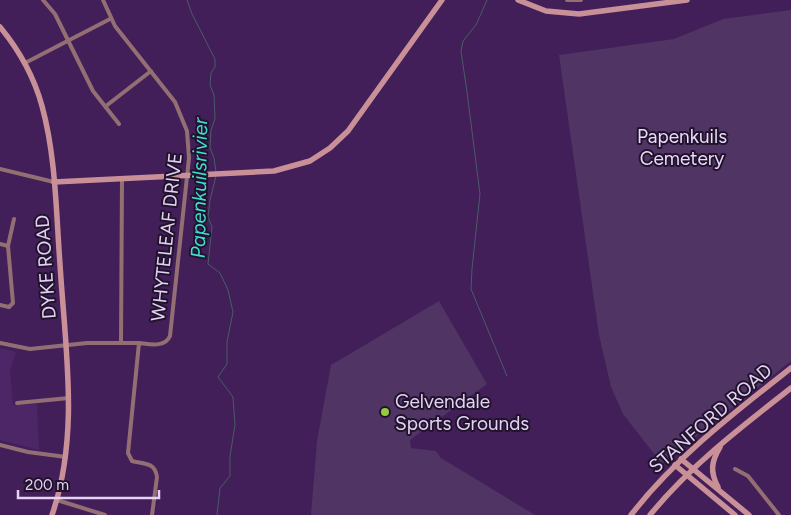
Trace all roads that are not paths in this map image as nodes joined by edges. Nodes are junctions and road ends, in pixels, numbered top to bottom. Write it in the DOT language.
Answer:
graph roads {
  1 [pos="43,0"];
  2 [pos="103,0"];
  3 [pos="442,0"];
  4 [pos="518,0"];
  5 [pos="567,0"];
  6 [pos="581,0"];
  7 [pos="687,0"];
  8 [pos="110,19"];
  9 [pos="0,27"];
  10 [pos="69,40"];
  11 [pos="25,64"];
  12 [pos="151,71"];
  13 [pos="106,106"];
  14 [pos="119,124"];
  15 [pos="0,169"];
  16 [pos="188,174"];
  17 [pos="122,178"];
  18 [pos="54,182"];
  19 [pos="14,219"];
  20 [pos="0,244"];
  21 [pos="8,246"];
  22 [pos="0,305"];
  23 [pos="121,342"];
  24 [pos="0,343"];
  25 [pos="139,343"];
  26 [pos="65,346"];
  27 [pos="791,368"];
  28 [pos="791,388"];
  29 [pos="69,398"];
  30 [pos="17,403"];
  31 [pos="726,440"];
  32 [pos="0,445"];
  33 [pos="66,457"];
  34 [pos="681,460"];
  35 [pos="675,466"];
  36 [pos="692,469"];
  37 [pos="735,469"];
  38 [pos="687,475"];
  39 [pos="719,489"];
  40 [pos="57,500"];
  41 [pos="776,514"];
  42 [pos="52,515"];
  43 [pos="99,515"];
  44 [pos="105,515"];
  45 [pos="152,515"];
  46 [pos="631,515"];
  47 [pos="650,515"];
  48 [pos="735,515"];
  49 [pos="749,515"];
  1 -- 10 [label="street"];
  2 -- 8 [label="street, WHYTELEAF DRIVE"];
  3 -- 16 [label="street"];
  4 -- 7 [label="street"];
  5 -- 6 [label="street"];
  8 -- 10 [label="street"];
  8 -- 12 [label="street, WHYTELEAF DRIVE"];
  9 -- 11 [label="street, DYKE ROAD"];
  10 -- 11 [label="street"];
  10 -- 13 [label="street"];
  11 -- 18 [label="street, DYKE ROAD"];
  12 -- 13 [label="street"];
  12 -- 16 [label="street, WHYTELEAF DRIVE"];
  13 -- 14 [label="street"];
  15 -- 18 [label="street"];
  16 -- 17 [label="street"];
  16 -- 25 [label="street, WHYTELEAF DRIVE"];
  17 -- 18 [label="street"];
  17 -- 23 [label="street"];
  18 -- 26 [label="street, DYKE ROAD"];
  19 -- 21 [label="street"];
  20 -- 21 [label="street"];
  21 -- 22 [label="street"];
  23 -- 25 [label="street"];
  23 -- 26 [label="street"];
  24 -- 26 [label="street"];
  25 -- 45 [label="street, WHYTELEAF DRIVE"];
  26 -- 29 [label="street, DYKE ROAD"];
  27 -- 34 [label="street, STANFORD ROAD"];
  28 -- 31 [label="street, STANFORD ROAD"];
  29 -- 30 [label="street"];
  29 -- 33 [label="street, DYKE ROAD"];
  31 -- 36 [label="street, STANFORD ROAD"];
  31 -- 39 [label="street"];
  32 -- 33 [label="street"];
  33 -- 40 [label="street, DYKE ROAD"];
  34 -- 35 [label="street, STANFORD ROAD"];
  34 -- 36 [label="street"];
  35 -- 38 [label="street"];
  35 -- 46 [label="street, STANFORD ROAD"];
  36 -- 38 [label="street, STANFORD ROAD"];
  36 -- 39 [label="street"];
  37 -- 41 [label="street"];
  38 -- 47 [label="street, STANFORD ROAD"];
  38 -- 48 [label="street"];
  39 -- 49 [label="street"];
  40 -- 42 [label="street, DYKE ROAD"];
  40 -- 43 [label="street"];
  43 -- 44 [label="street"];
}
